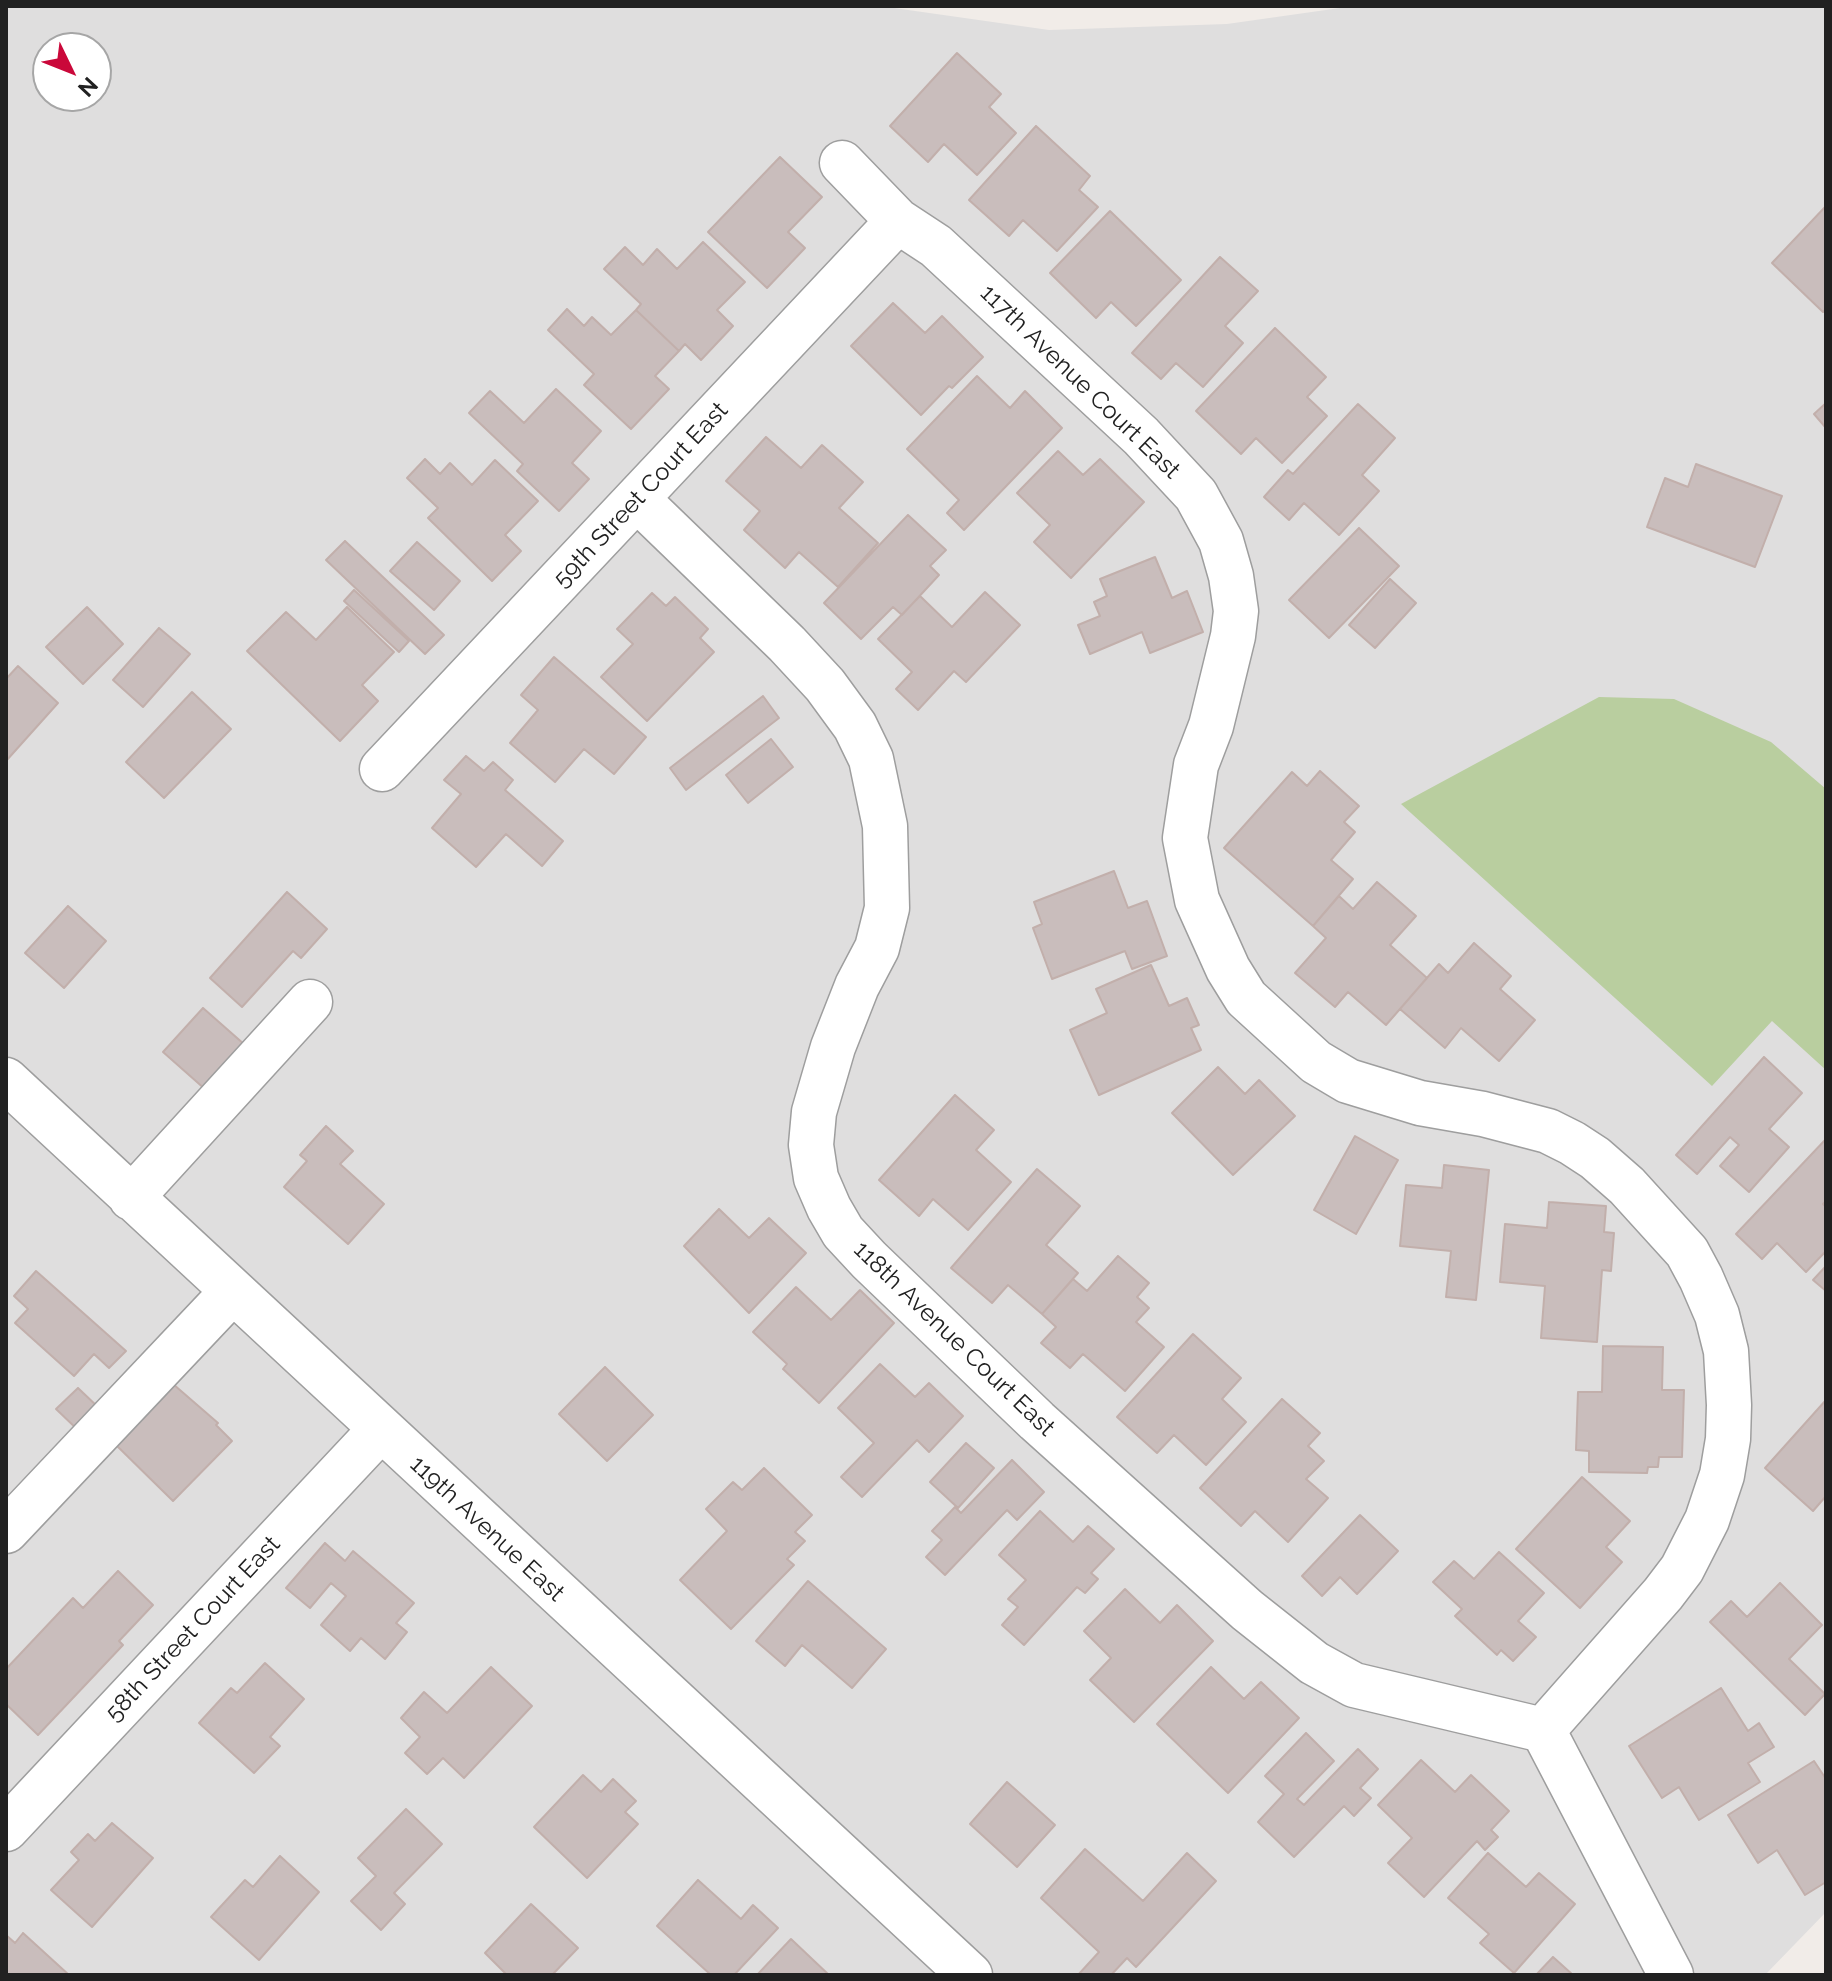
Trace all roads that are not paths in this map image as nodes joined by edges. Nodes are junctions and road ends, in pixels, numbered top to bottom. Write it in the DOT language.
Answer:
graph roads {
  1 [pos="842,163"];
  2 [pos="898,221"];
  3 [pos="637,499"];
  4 [pos="382,769"];
  5 [pos="310,1002"];
  6 [pos="6,1080"];
  7 [pos="131,1198"];
  8 [pos="232,1292"];
  9 [pos="380,1430"];
  10 [pos="6,1531"];
  11 [pos="1543,1730"];
  12 [pos="6,1829"];
  13 [pos="970,1975"];
  14 [pos="1671,1975"];
  1 -- 2 [label="street, 117th Avenue Court East"];
  2 -- 3 [label="street, 59th Street Court East"];
  2 -- 11 [label="street, 117th Avenue Court East"];
  3 -- 4 [label="street, 59th Street Court East"];
  3 -- 11 [label="street, 118th Avenue Court East"];
  5 -- 7 [label="street"];
  6 -- 7 [label="street, 119th Avenue East"];
  7 -- 8 [label="street, 119th Avenue East"];
  8 -- 9 [label="street, 119th Avenue East"];
  8 -- 10 [label="street"];
  9 -- 12 [label="street, 58th Street Court East"];
  9 -- 13 [label="street, 119th Avenue East"];
  11 -- 14 [label="street"];
}
